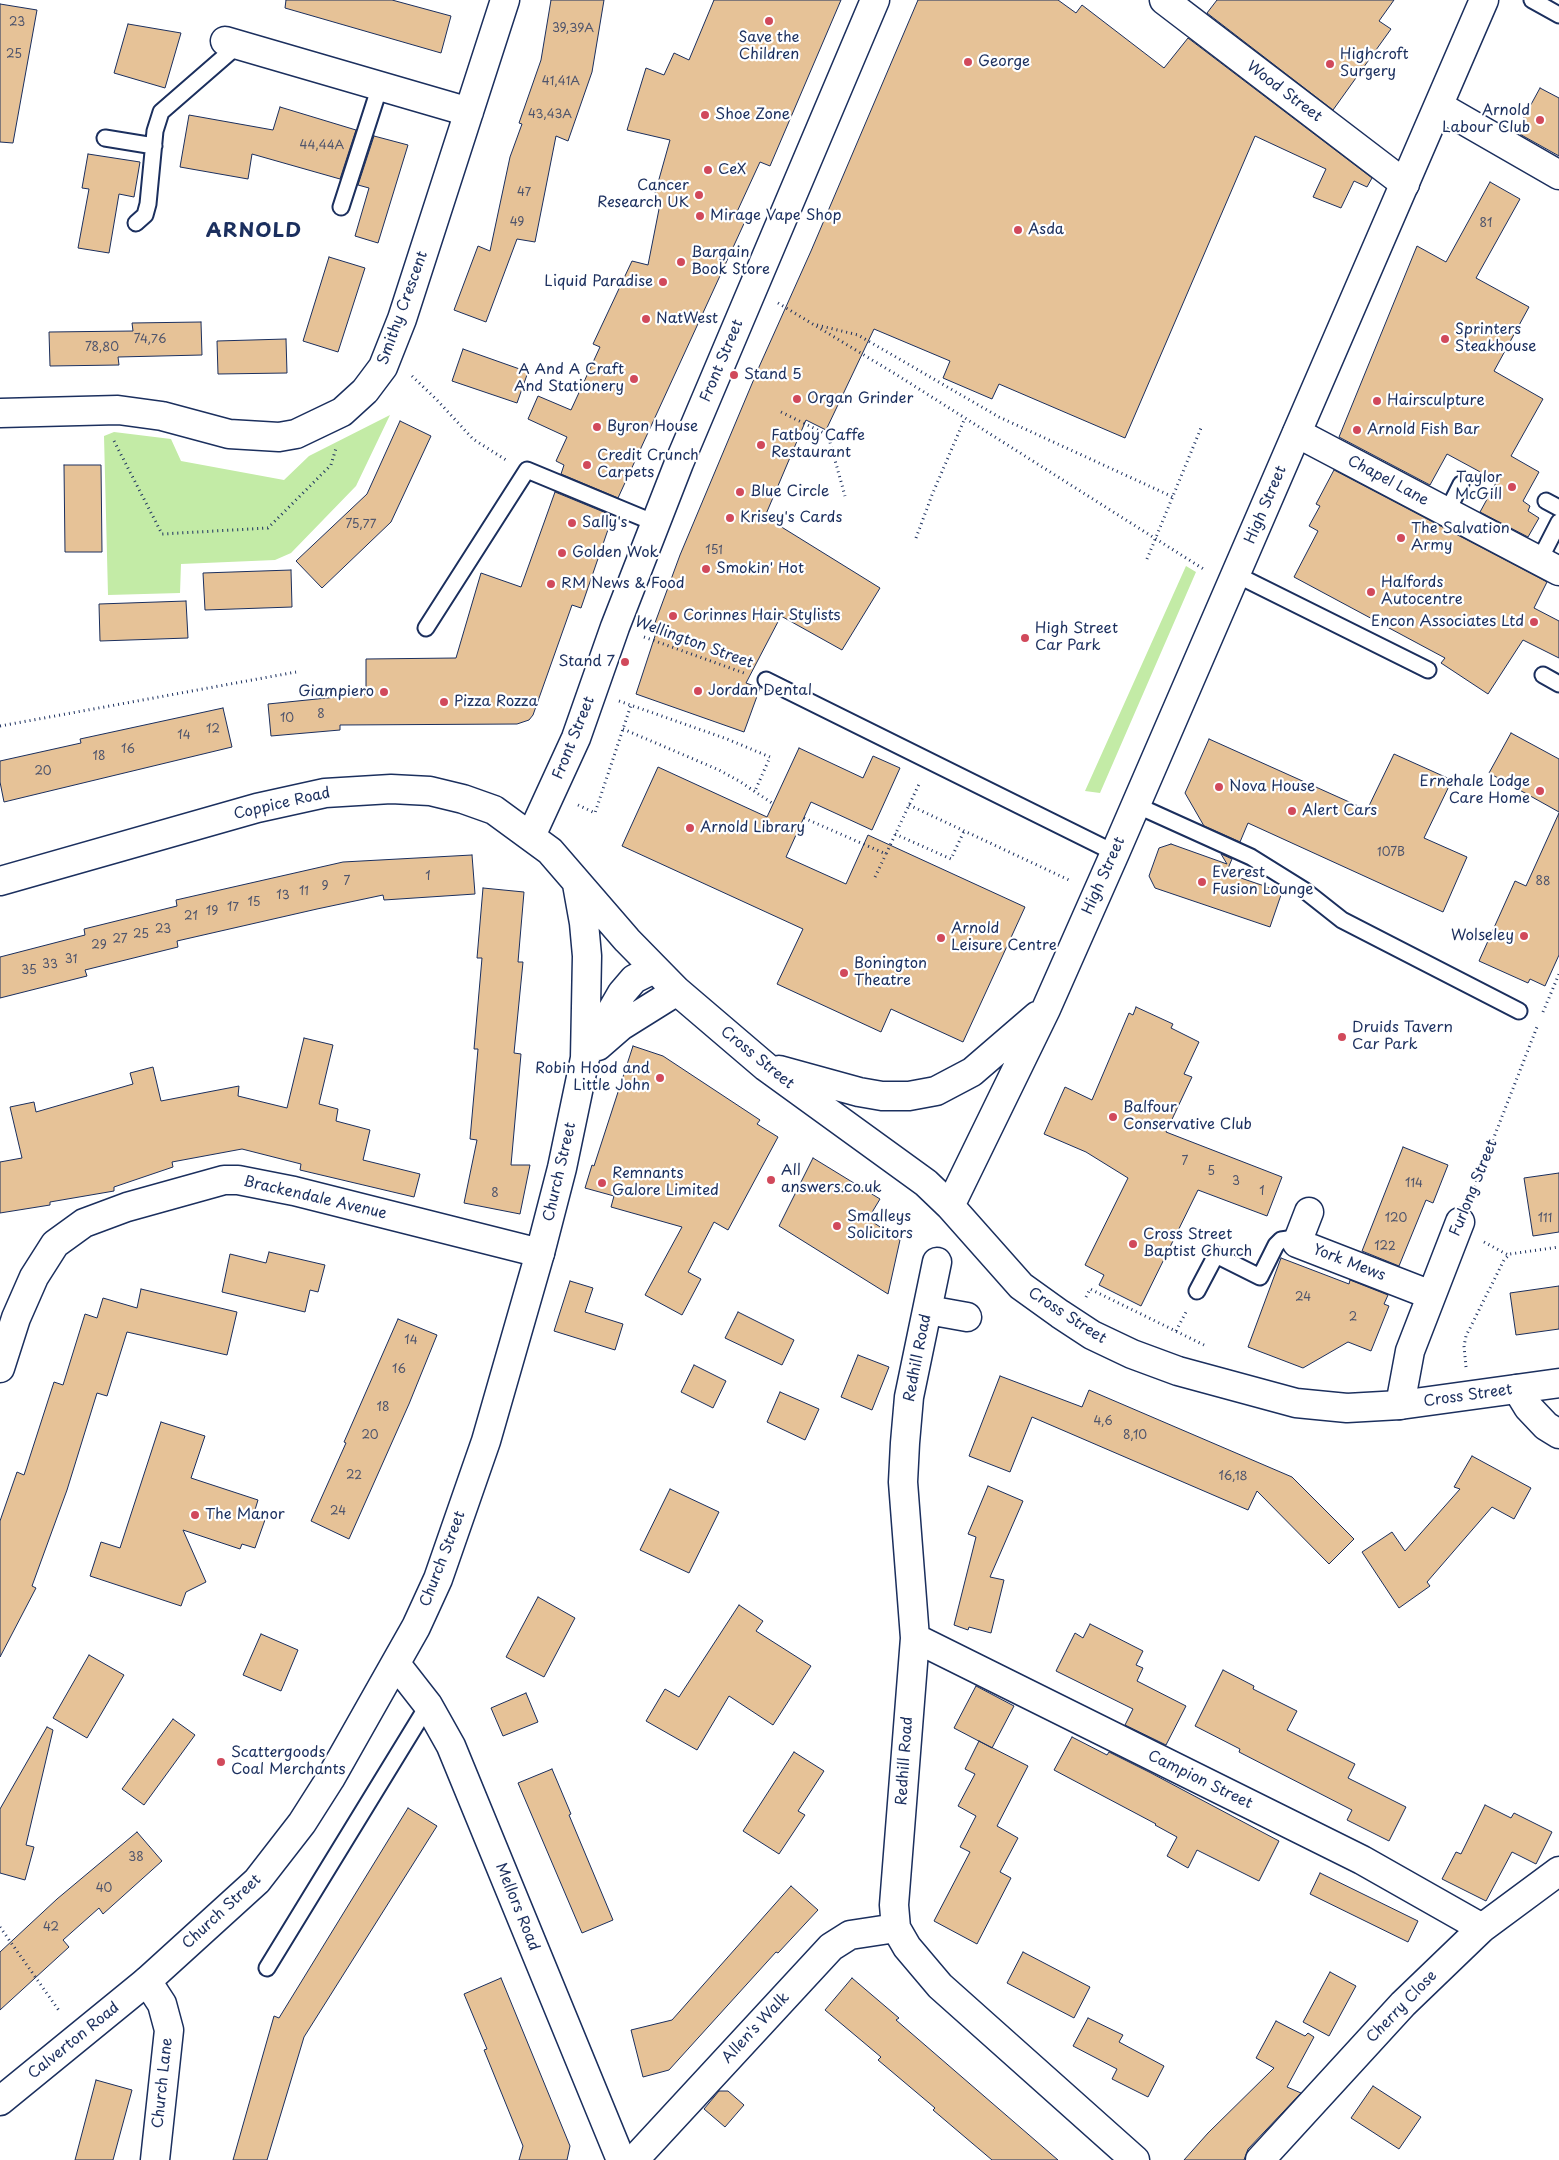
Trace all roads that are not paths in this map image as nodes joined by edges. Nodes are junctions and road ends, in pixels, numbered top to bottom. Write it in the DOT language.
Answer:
graph roads {
  1 [pos="504,0"];
  2 [pos="875,0"];
  3 [pos="1164,0"];
  4 [pos="1484,0"];
  5 [pos="1532,0"];
  6 [pos="1559,15"];
  7 [pos="231,43"];
  8 [pos="380,86"];
  9 [pos="1439,106"];
  10 [pos="469,112"];
  11 [pos="105,138"];
  12 [pos="154,146"];
  13 [pos="1559,175"];
  14 [pos="1404,184"];
  15 [pos="341,206"];
  16 [pos="136,223"];
  17 [pos="0,413"];
  18 [pos="1297,433"];
  19 [pos="1462,484"];
  20 [pos="1447,512"];
  21 [pos="1559,522"];
  22 [pos="655,523"];
  23 [pos="1549,566"];
  24 [pos="1234,580"];
  25 [pos="426,628"];
  26 [pos="1428,670"];
  27 [pos="1542,675"];
  28 [pos="766,680"];
  29 [pos="1559,684"];
  30 [pos="1136,805"];
  31 [pos="531,836"];
  32 [pos="1115,853"];
  33 [pos="0,881"];
  34 [pos="577,882"];
  35 [pos="654,969"];
  36 [pos="677,991"];
  37 [pos="1046,1009"];
  38 [pos="1519,1011"];
  39 [pos="585,1058"];
  40 [pos="766,1067"];
  41 [pos="950,1206"];
  42 [pos="1309,1212"];
  43 [pos="1460,1222"];
  44 [pos="1297,1243"];
  45 [pos="540,1252"];
  46 [pos="937,1262"];
  47 [pos="1197,1291"];
  48 [pos="1431,1295"];
  49 [pos="928,1310"];
  50 [pos="967,1317"];
  51 [pos="0,1368"];
  52 [pos="1559,1383"];
  53 [pos="1516,1389"];
  54 [pos="1400,1405"];
  55 [pos="1559,1434"];
  56 [pos="915,1638"];
  57 [pos="396,1664"];
  58 [pos="428,1705"];
  59 [pos="1559,1871"];
  60 [pos="896,1928"];
  61 [pos="1482,1928"];
  62 [pos="266,1968"];
  63 [pos="147,1981"];
  64 [pos="0,2101"];
  65 [pos="155,2160"];
  66 [pos="621,2160"];
  67 [pos="634,2160"];
  68 [pos="1135,2160"];
  69 [pos="1260,2160"];
  1 -- 10 [label="street, Smithy Crescent"];
  2 -- 22 [label="street, Front Street"];
  3 -- 14 [label="street, Wood Street"];
  4 -- 9 [label="street, High Street"];
  5 -- 6 [label="lane"];
  7 -- 8 [label="street"];
  7 -- 12 [label="lane"];
  8 -- 10 [label="street"];
  8 -- 15 [label="lane"];
  9 -- 13 [label="street"];
  9 -- 14 [label="street, High Street"];
  10 -- 17 [label="street, Smithy Crescent"];
  11 -- 12 [label="lane"];
  12 -- 16 [label="lane"];
  14 -- 18 [label="street, High Street"];
  18 -- 20 [label="street, Chapel Lane"];
  18 -- 24 [label="street, High Street"];
  19 -- 20 [label="lane"];
  20 -- 23 [label="street, Chapel Lane"];
  21 -- 23 [label="lane"];
  22 -- 25 [label="lane"];
  22 -- 31 [label="street, Front Street"];
  24 -- 26 [label="lane"];
  24 -- 30 [label="street, High Street"];
  27 -- 29 [label="lane"];
  28 -- 32 [label="lane"];
  30 -- 32 [label="street, High Street"];
  30 -- 38 [label="lane"];
  31 -- 33 [label="street, Coppice Road"];
  31 -- 34 [label="street, Coppice Road"];
  32 -- 37 [label="street, High Street"];
  34 -- 35 [label="street, Coppice Road"];
  34 -- 39 [label="street, Church Street"];
  35 -- 36 [label="street, Cross Street"];
  35 -- 39 [label="street, Church Street"];
  36 -- 39 [label="street"];
  36 -- 40 [label="street, Cross Street"];
  37 -- 40 [label="street, High Street"];
  37 -- 41 [label="street, High Street"];
  39 -- 45 [label="street, Church Street"];
  40 -- 41 [label="street, Cross Street"];
  41 -- 54 [label="street, Cross Street"];
  42 -- 44 [label="street, York Mews"];
  43 -- 48 [label="street, Furlong Street"];
  44 -- 47 [label="lane"];
  44 -- 48 [label="street, York Mews"];
  45 -- 51 [label="street, Brackendale Avenue"];
  45 -- 57 [label="street, Church Street"];
  46 -- 49 [label="street, Redhill Road"];
  48 -- 54 [label="street, Furlong Street"];
  49 -- 50 [label="street"];
  49 -- 56 [label="street, Redhill Road"];
  52 -- 53 [label="street, Cross Street"];
  53 -- 54 [label="street, Cross Street"];
  53 -- 55 [label="street"];
  56 -- 60 [label="street, Redhill Road"];
  56 -- 61 [label="street, Campion Street"];
  57 -- 58 [label="street, Mellors Road"];
  57 -- 63 [label="street, Church Street"];
  58 -- 62 [label="lane"];
  58 -- 66 [label="street, Mellors Road"];
  59 -- 61 [label="street, Cherry Close"];
  60 -- 67 [label="street, Allen's Walk"];
  60 -- 68 [label="street, Redhill Road"];
  61 -- 69 [label="street, Cherry Close"];
  63 -- 64 [label="street, Calverton Road"];
  63 -- 65 [label="street, Church Lane"];
}
